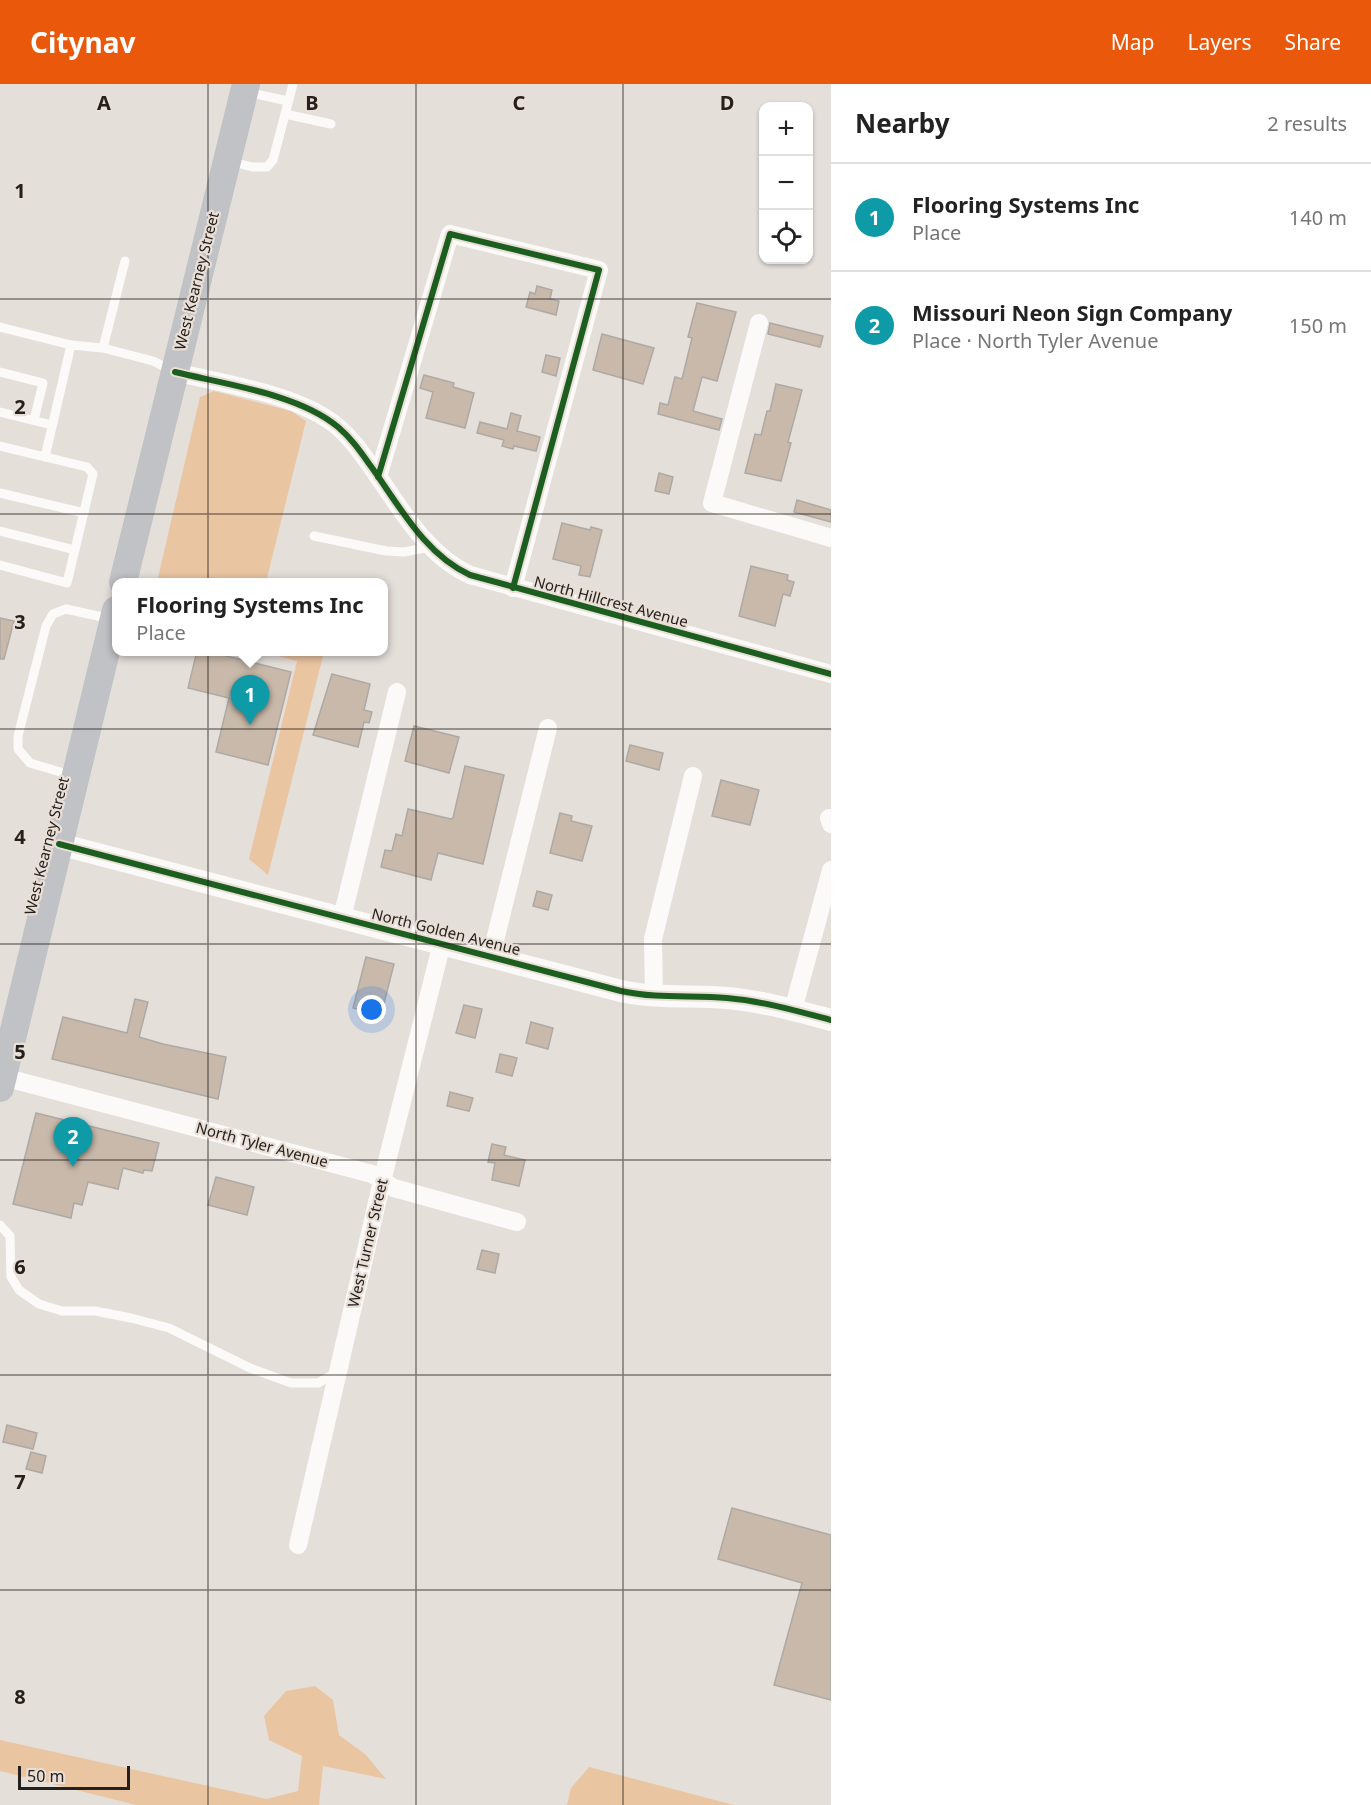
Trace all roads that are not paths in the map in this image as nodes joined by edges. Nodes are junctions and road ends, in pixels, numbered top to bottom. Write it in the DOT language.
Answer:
graph roads {
  1 [pos="293,84"];
  2 [pos="245,88"];
  3 [pos="288,101"];
  4 [pos="285,114"];
  5 [pos="331,124"];
  6 [pos="227,160"];
  7 [pos="125,261"];
  8 [pos="759,323"];
  9 [pos="0,327"];
  10 [pos="71,345"];
  11 [pos="103,348"];
  12 [pos="0,372"];
  13 [pos="175,372"];
  14 [pos="0,412"];
  15 [pos="34,420"];
  16 [pos="52,425"];
  17 [pos="0,446"];
  18 [pos="45,457"];
  19 [pos="378,477"];
  20 [pos="0,493"];
  21 [pos="84,513"];
  22 [pos="0,531"];
  23 [pos="314,536"];
  24 [pos="831,538"];
  25 [pos="430,548"];
  26 [pos="75,550"];
  27 [pos="0,565"];
  28 [pos="124,578"];
  29 [pos="513,588"];
  30 [pos="112,615"];
  31 [pos="112,627"];
  32 [pos="831,674"];
  33 [pos="397,692"];
  34 [pos="548,728"];
  35 [pos="76,776"];
  36 [pos="693,776"];
  37 [pos="59,844"];
  38 [pos="831,870"];
  39 [pos="342,918"];
  40 [pos="442,943"];
  41 [pos="491,956"];
  42 [pos="654,997"];
  43 [pos="793,1010"];
  44 [pos="831,1020"];
  45 [pos="1,1082"];
  46 [pos="382,1181"];
  47 [pos="517,1221"];
  48 [pos="0,1225"];
  49 [pos="338,1372"];
  50 [pos="298,1545"];
  1 -- 3 [label="lane"];
  2 -- 3 [label="lane"];
  2 -- 6 [label="main road, West Kearney Street"];
  3 -- 4 [label="lane"];
  4 -- 5 [label="lane"];
  4 -- 6 [label="lane"];
  6 -- 13 [label="main road, West Kearney Street"];
  7 -- 11 [label="lane"];
  8 -- 24 [label="street"];
  9 -- 10 [label="lane"];
  10 -- 11 [label="lane"];
  10 -- 16 [label="lane"];
  11 -- 13 [label="lane"];
  12 -- 15 [label="lane"];
  13 -- 19 [label="street, North Hillcrest Avenue"];
  13 -- 28 [label="main road, West Kearney Street"];
  14 -- 15 [label="lane"];
  15 -- 16 [label="lane"];
  16 -- 18 [label="lane"];
  17 -- 18 [label="lane"];
  18 -- 21 [label="lane"];
  19 -- 25 [label="street, North Hillcrest Avenue"];
  19 -- 29 [label="street"];
  20 -- 21 [label="lane"];
  21 -- 26 [label="lane"];
  22 -- 26 [label="lane"];
  23 -- 25 [label="lane"];
  25 -- 29 [label="street, North Hillcrest Avenue"];
  26 -- 27 [label="lane"];
  29 -- 32 [label="street, North Hillcrest Avenue"];
  30 -- 35 [label="lane"];
  31 -- 35 [label="main road, West Kearney Street"];
  33 -- 39 [label="street"];
  34 -- 41 [label="street"];
  35 -- 37 [label="main road, West Kearney Street"];
  36 -- 42 [label="street"];
  37 -- 39 [label="street, North Golden Avenue"];
  37 -- 45 [label="main road, West Kearney Street"];
  38 -- 43 [label="street"];
  39 -- 40 [label="street, North Golden Avenue"];
  40 -- 41 [label="street, North Golden Avenue"];
  40 -- 46 [label="street, West Turner Street"];
  41 -- 42 [label="street, North Golden Avenue"];
  42 -- 43 [label="street, North Golden Avenue"];
  43 -- 44 [label="street, North Golden Avenue"];
  45 -- 46 [label="street, North Tyler Avenue"];
  46 -- 47 [label="street, North Tyler Avenue"];
  46 -- 49 [label="street, West Turner Street"];
  48 -- 49 [label="lane"];
  49 -- 50 [label="street, West Turner Street"];
}
